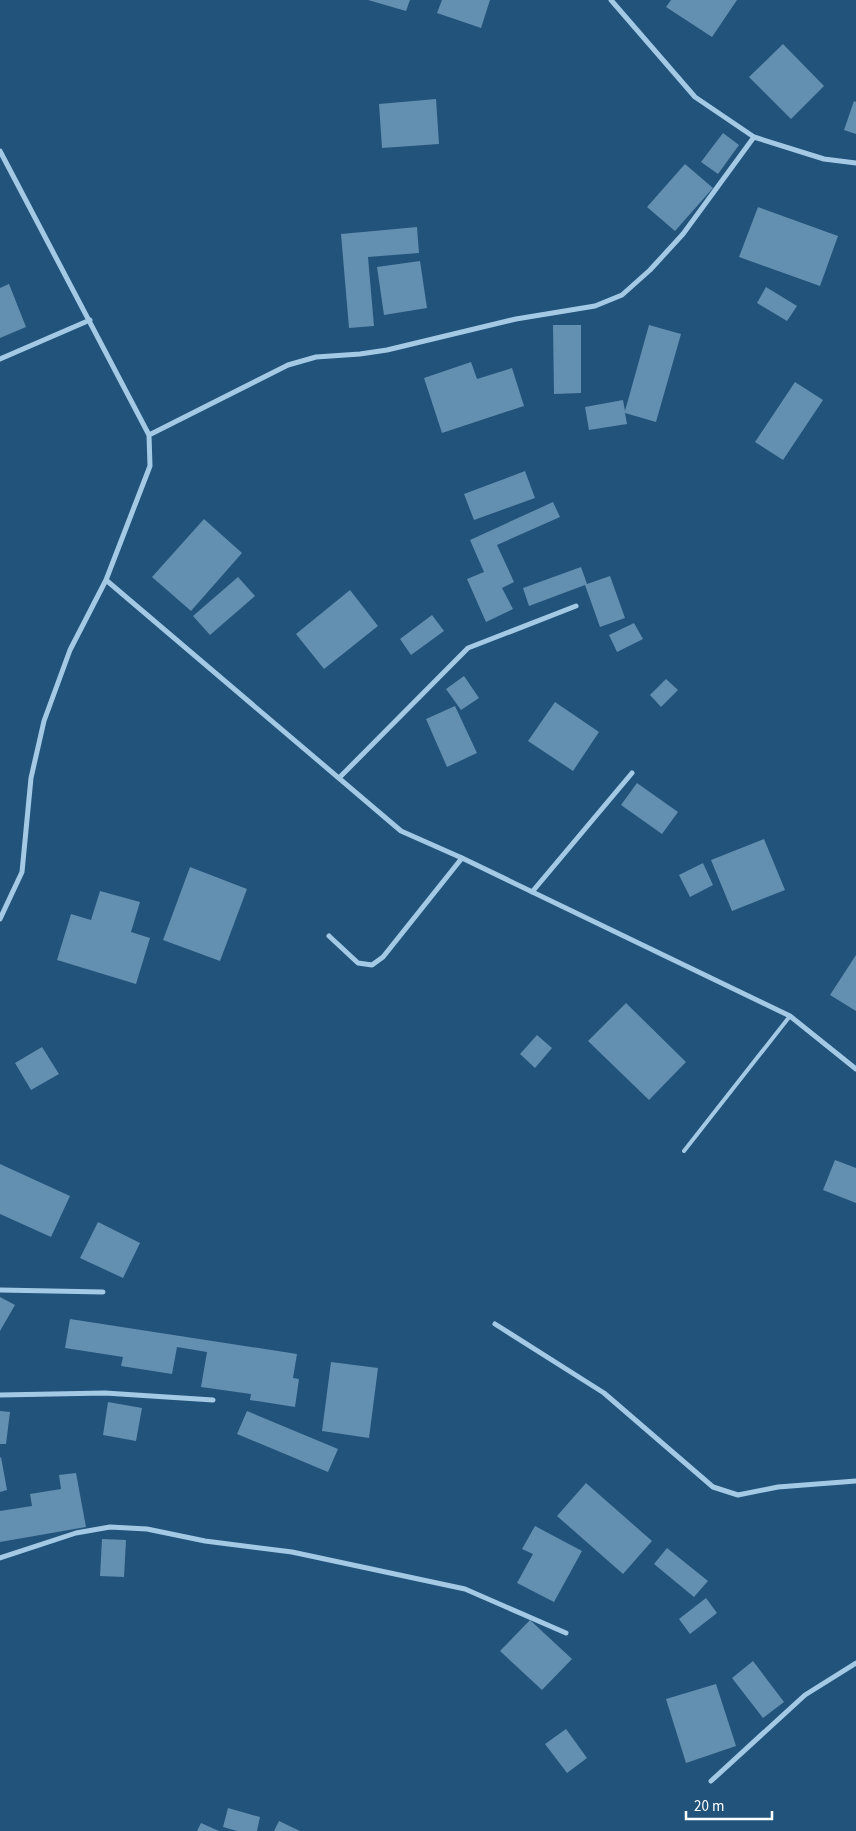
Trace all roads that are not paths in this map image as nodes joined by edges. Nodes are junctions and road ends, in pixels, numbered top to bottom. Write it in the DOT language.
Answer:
graph roads {
  1 [pos="611,0"];
  2 [pos="754,137"];
  3 [pos="0,150"];
  4 [pos="856,163"];
  5 [pos="90,320"];
  6 [pos="0,359"];
  7 [pos="149,435"];
  8 [pos="106,580"];
  9 [pos="576,606"];
  10 [pos="632,773"];
  11 [pos="339,778"];
  12 [pos="462,858"];
  13 [pos="532,892"];
  14 [pos="0,917"];
  15 [pos="329,936"];
  16 [pos="790,1016"];
  17 [pos="856,1069"];
  18 [pos="684,1151"];
  19 [pos="0,1290"];
  20 [pos="103,1292"];
  21 [pos="495,1324"];
  22 [pos="0,1395"];
  23 [pos="213,1400"];
  24 [pos="856,1482"];
  25 [pos="0,1558"];
  26 [pos="566,1633"];
  27 [pos="856,1663"];
  28 [pos="710,1781"];
  1 -- 2 [label="street"];
  2 -- 4 [label="street"];
  2 -- 7 [label="street"];
  3 -- 5 [label="street"];
  5 -- 6 [label="street"];
  5 -- 7 [label="street"];
  7 -- 8 [label="street"];
  8 -- 11 [label="street"];
  8 -- 14 [label="street"];
  9 -- 11 [label="street"];
  10 -- 13 [label="street"];
  11 -- 12 [label="street"];
  12 -- 13 [label="street"];
  12 -- 15 [label="street"];
  13 -- 16 [label="street"];
  16 -- 17 [label="street"];
  16 -- 18 [label="lane"];
  19 -- 20 [label="street"];
  21 -- 24 [label="street"];
  22 -- 23 [label="street"];
  25 -- 26 [label="street"];
  27 -- 28 [label="street"];
}
